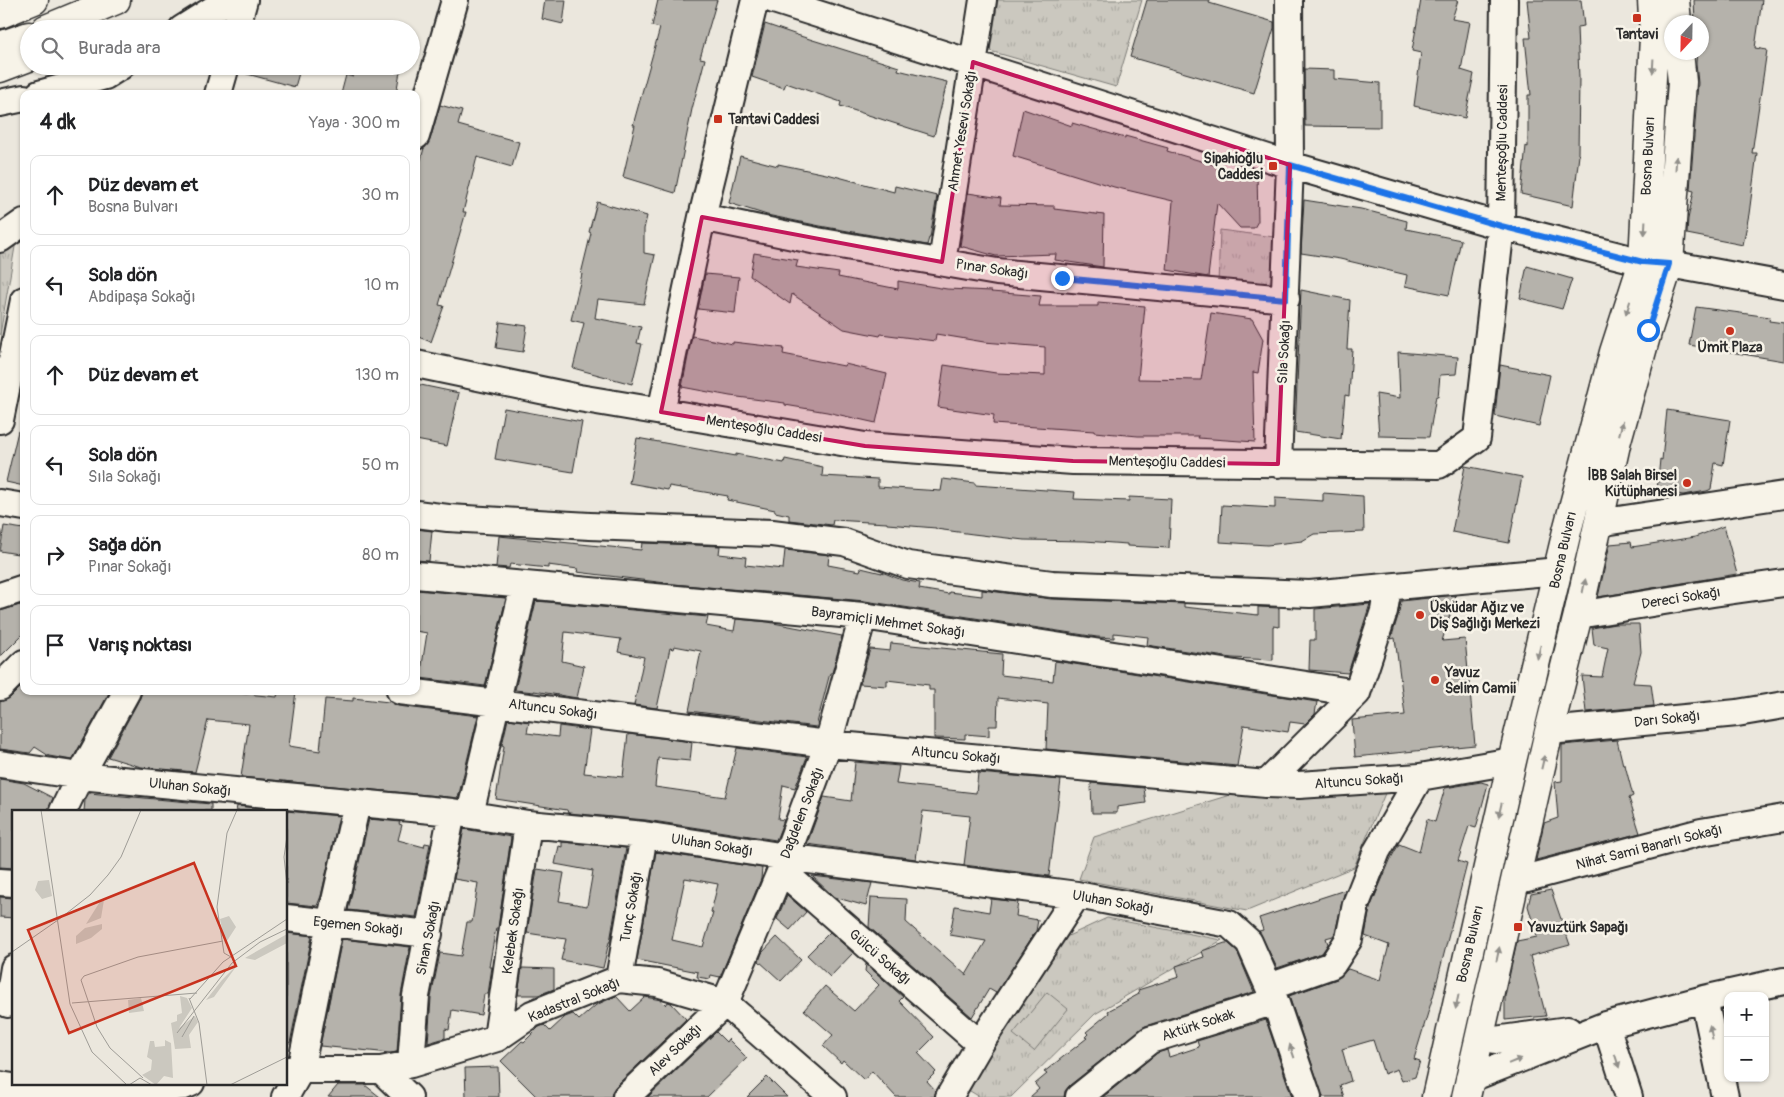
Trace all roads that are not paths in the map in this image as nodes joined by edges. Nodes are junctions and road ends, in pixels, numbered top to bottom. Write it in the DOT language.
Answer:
graph roads {
  1 [pos="34,0"];
  2 [pos="116,0"];
  3 [pos="134,0"];
  4 [pos="228,0"];
  5 [pos="244,0"];
  6 [pos="455,0"];
  7 [pos="756,0"];
  8 [pos="774,0"];
  9 [pos="983,0"];
  10 [pos="1290,0"];
  11 [pos="1504,0"];
  12 [pos="1652,0"];
  13 [pos="1675,0"];
  14 [pos="0,14"];
  15 [pos="1676,15"];
  16 [pos="68,20"];
  17 [pos="97,20"];
  18 [pos="196,20"];
  19 [pos="238,20"];
  20 [pos="20,39"];
  21 [pos="0,46"];
  22 [pos="20,60"];
  23 [pos="1680,60"];
  24 [pos="973,62"];
  25 [pos="0,68"];
  26 [pos="223,75"];
  27 [pos="107,79"];
  28 [pos="57,90"];
  29 [pos="219,90"];
  30 [pos="420,122"];
  31 [pos="1290,165"];
  32 [pos="702,217"];
  33 [pos="20,225"];
  34 [pos="1501,226"];
  35 [pos="0,238"];
  36 [pos="942,262"];
  37 [pos="1656,263"];
  38 [pos="1784,285"];
  39 [pos="1286,299"];
  40 [pos="20,320"];
  41 [pos="420,365"];
  42 [pos="660,412"];
  43 [pos="0,420"];
  44 [pos="1278,464"];
  45 [pos="1784,495"];
  46 [pos="0,503"];
  47 [pos="20,506"];
  48 [pos="420,514"];
  49 [pos="1598,523"];
  50 [pos="1558,571"];
  51 [pos="420,575"];
  52 [pos="1784,583"];
  53 [pos="524,586"];
  54 [pos="1388,587"];
  55 [pos="20,589"];
  56 [pos="0,596"];
  57 [pos="1578,615"];
  58 [pos="863,616"];
  59 [pos="20,667"];
  60 [pos="0,687"];
  61 [pos="1357,692"];
  62 [pos="420,693"];
  63 [pos="125,695"];
  64 [pos="495,702"];
  65 [pos="1784,705"];
  66 [pos="1549,731"];
  67 [pos="828,744"];
  68 [pos="1512,761"];
  69 [pos="0,764"];
  70 [pos="80,776"];
  71 [pos="1420,776"];
  72 [pos="1266,784"];
  73 [pos="358,803"];
  74 [pos="63,810"];
  75 [pos="461,813"];
  76 [pos="1784,818"];
  77 [pos="528,824"];
  78 [pos="644,835"];
  79 [pos="783,863"];
  80 [pos="1516,882"];
  81 [pos="1077,895"];
  82 [pos="288,918"];
  83 [pos="330,923"];
  84 [pos="429,934"];
  85 [pos="12,978"];
  86 [pos="618,979"];
  87 [pos="1784,981"];
  88 [pos="1272,994"];
  89 [pos="1704,999"];
  90 [pos="725,1003"];
  91 [pos="7,1004"];
  92 [pos="1606,1025"];
  93 [pos="1480,1036"];
  94 [pos="497,1038"];
  95 [pos="980,1044"];
  96 [pos="411,1064"];
  97 [pos="293,1070"];
  98 [pos="381,1070"];
  99 [pos="189,1084"];
  100 [pos="0,1085"];
  101 [pos="1467,1088"];
  102 [pos="816,1092"];
  103 [pos="1433,1096"];
  104 [pos="78,1097"];
  105 [pos="285,1097"];
  106 [pos="409,1097"];
  107 [pos="626,1097"];
  108 [pos="949,1097"];
  109 [pos="1079,1097"];
  110 [pos="1308,1097"];
  111 [pos="1629,1097"];
  112 [pos="1725,1097"];
  1 -- 14 [label="main road"];
  2 -- 16 [label="main road"];
  3 -- 17 [label="main road"];
  4 -- 18 [label="street"];
  5 -- 19 [label="street"];
  6 -- 30 [label="street"];
  7 -- 32 [label="street"];
  8 -- 24 [label="street"];
  9 -- 24 [label="street, Ahmet Yesevi Sokağı"];
  10 -- 31 [label="street, Sıla Sokağı"];
  11 -- 34 [label="street, Menteşoğlu Caddesi"];
  12 -- 37 [label="main road, Bosna Bulvarı, one-way"];
  13 -- 15 [label="main road"];
  20 -- 21 [label="main road"];
  22 -- 25 [label="main road"];
  37 -- 23 [label="main road, Bosna Bulvarı, one-way"];
  24 -- 31 [label="street"];
  24 -- 36 [label="street, Ahmet Yesevi Sokağı"];
  26 -- 29 [label="street"];
  27 -- 28 [label="street"];
  31 -- 34 [label="street"];
  31 -- 39 [label="street, Sıla Sokağı"];
  32 -- 36 [label="street, Pınar Sokağı"];
  32 -- 42 [label="street"];
  33 -- 35 [label="street"];
  34 -- 37 [label="street"];
  34 -- 44 [label="street, Menteşoğlu Caddesi"];
  36 -- 39 [label="street, Pınar Sokağı"];
  37 -- 38 [label="street"];
  49 -- 37 [label="main road, Bosna Bulvarı, one-way"];
  37 -- 50 [label="main road, Bosna Bulvarı, one-way"];
  39 -- 44 [label="street, Sıla Sokağı"];
  40 -- 43 [label="street"];
  41 -- 42 [label="street, Menteşoğlu Caddesi"];
  42 -- 44 [label="street, Menteşoğlu Caddesi"];
  45 -- 49 [label="street"];
  46 -- 47 [label="street"];
  48 -- 54 [label="street"];
  57 -- 49 [label="main road, Bosna Bulvarı, one-way"];
  50 -- 54 [label="street"];
  50 -- 68 [label="main road, Bosna Bulvarı, one-way"];
  51 -- 53 [label="street, Bayramiçli Mehmet Sokağı"];
  52 -- 57 [label="street, Dereci Sokağı"];
  53 -- 58 [label="street, Bayramiçli Mehmet Sokağı"];
  53 -- 64 [label="street, Sinan Sokağı"];
  54 -- 61 [label="street"];
  55 -- 56 [label="street"];
  57 -- 66 [label="main road, Bosna Bulvarı"];
  58 -- 61 [label="street, Bayramiçli Mehmet Sokağı"];
  58 -- 67 [label="street, Dağdelen Sokağı"];
  59 -- 60 [label="street"];
  61 -- 72 [label="street"];
  62 -- 64 [label="street, Altuncu Sokağı"];
  63 -- 70 [label="street"];
  64 -- 67 [label="street, Altuncu Sokağı"];
  64 -- 75 [label="street, Sinan Sokağı"];
  65 -- 66 [label="street, Darı Sokağı"];
  80 -- 66 [label="main road, Bosna Bulvarı, one-way"];
  67 -- 72 [label="street, Altuncu Sokağı"];
  67 -- 79 [label="street, Dağdelen Sokağı"];
  68 -- 71 [label="street, Altuncu Sokağı"];
  68 -- 103 [label="main road, Bosna Bulvarı, one-way"];
  69 -- 70 [label="street, Uluhan Sokağı"];
  70 -- 73 [label="street, Uluhan Sokağı"];
  70 -- 74 [label="street"];
  71 -- 72 [label="street, Altuncu Sokağı"];
  71 -- 88 [label="street, Aktürk Sokak"];
  73 -- 75 [label="street, Uluhan Sokağı"];
  73 -- 83 [label="street"];
  75 -- 77 [label="street, Uluhan Sokağı"];
  75 -- 84 [label="street, Sinan Sokağı"];
  76 -- 80 [label="street, Nihat Sami Banarlı Sokağı"];
  77 -- 78 [label="street, Uluhan Sokağı"];
  77 -- 94 [label="street, Kelebek Sokağı"];
  78 -- 79 [label="street, Uluhan Sokağı"];
  78 -- 86 [label="street, Tunç Sokağı"];
  79 -- 81 [label="street, Uluhan Sokağı"];
  79 -- 90 [label="street, Dağdelen Sokağı"];
  79 -- 95 [label="street, Gülcü Sokağı"];
  93 -- 80 [label="main road, Bosna Bulvarı, one-way"];
  81 -- 88 [label="street, Uluhan Sokağı"];
  81 -- 95 [label="street"];
  82 -- 83 [label="street, Egemen Sokağı"];
  83 -- 84 [label="street, Egemen Sokağı"];
  83 -- 97 [label="street"];
  84 -- 96 [label="street, Sinan Sokağı"];
  85 -- 91 [label="street"];
  86 -- 90 [label="street, Kadastral Sokağı"];
  86 -- 94 [label="street, Kadastral Sokağı"];
  87 -- 89 [label="street"];
  88 -- 109 [label="street, Aktürk Sokak"];
  110 -- 88 [label="street, Uluhan Sokağı, one-way"];
  89 -- 92 [label="street"];
  112 -- 89 [label="street, one-way"];
  90 -- 102 [label="street, Kadastral Sokağı"];
  90 -- 107 [label="street, Alev Sokağı"];
  92 -- 93 [label="street"];
  101 -- 92 [label="street, one-way"];
  92 -- 111 [label="street, one-way"];
  93 -- 101 [label="main road, Bosna Bulvarı"];
  94 -- 96 [label="street, Kadastral Sokağı"];
  95 -- 108 [label="street"];
  96 -- 98 [label="street, Kadastral Sokağı"];
  97 -- 98 [label="street, Kadastral Sokağı"];
  97 -- 105 [label="street"];
  98 -- 106 [label="street"];
  99 -- 104 [label="street"];
  100 -- 104 [label="street"];
  101 -- 103 [label="main road"];
}
